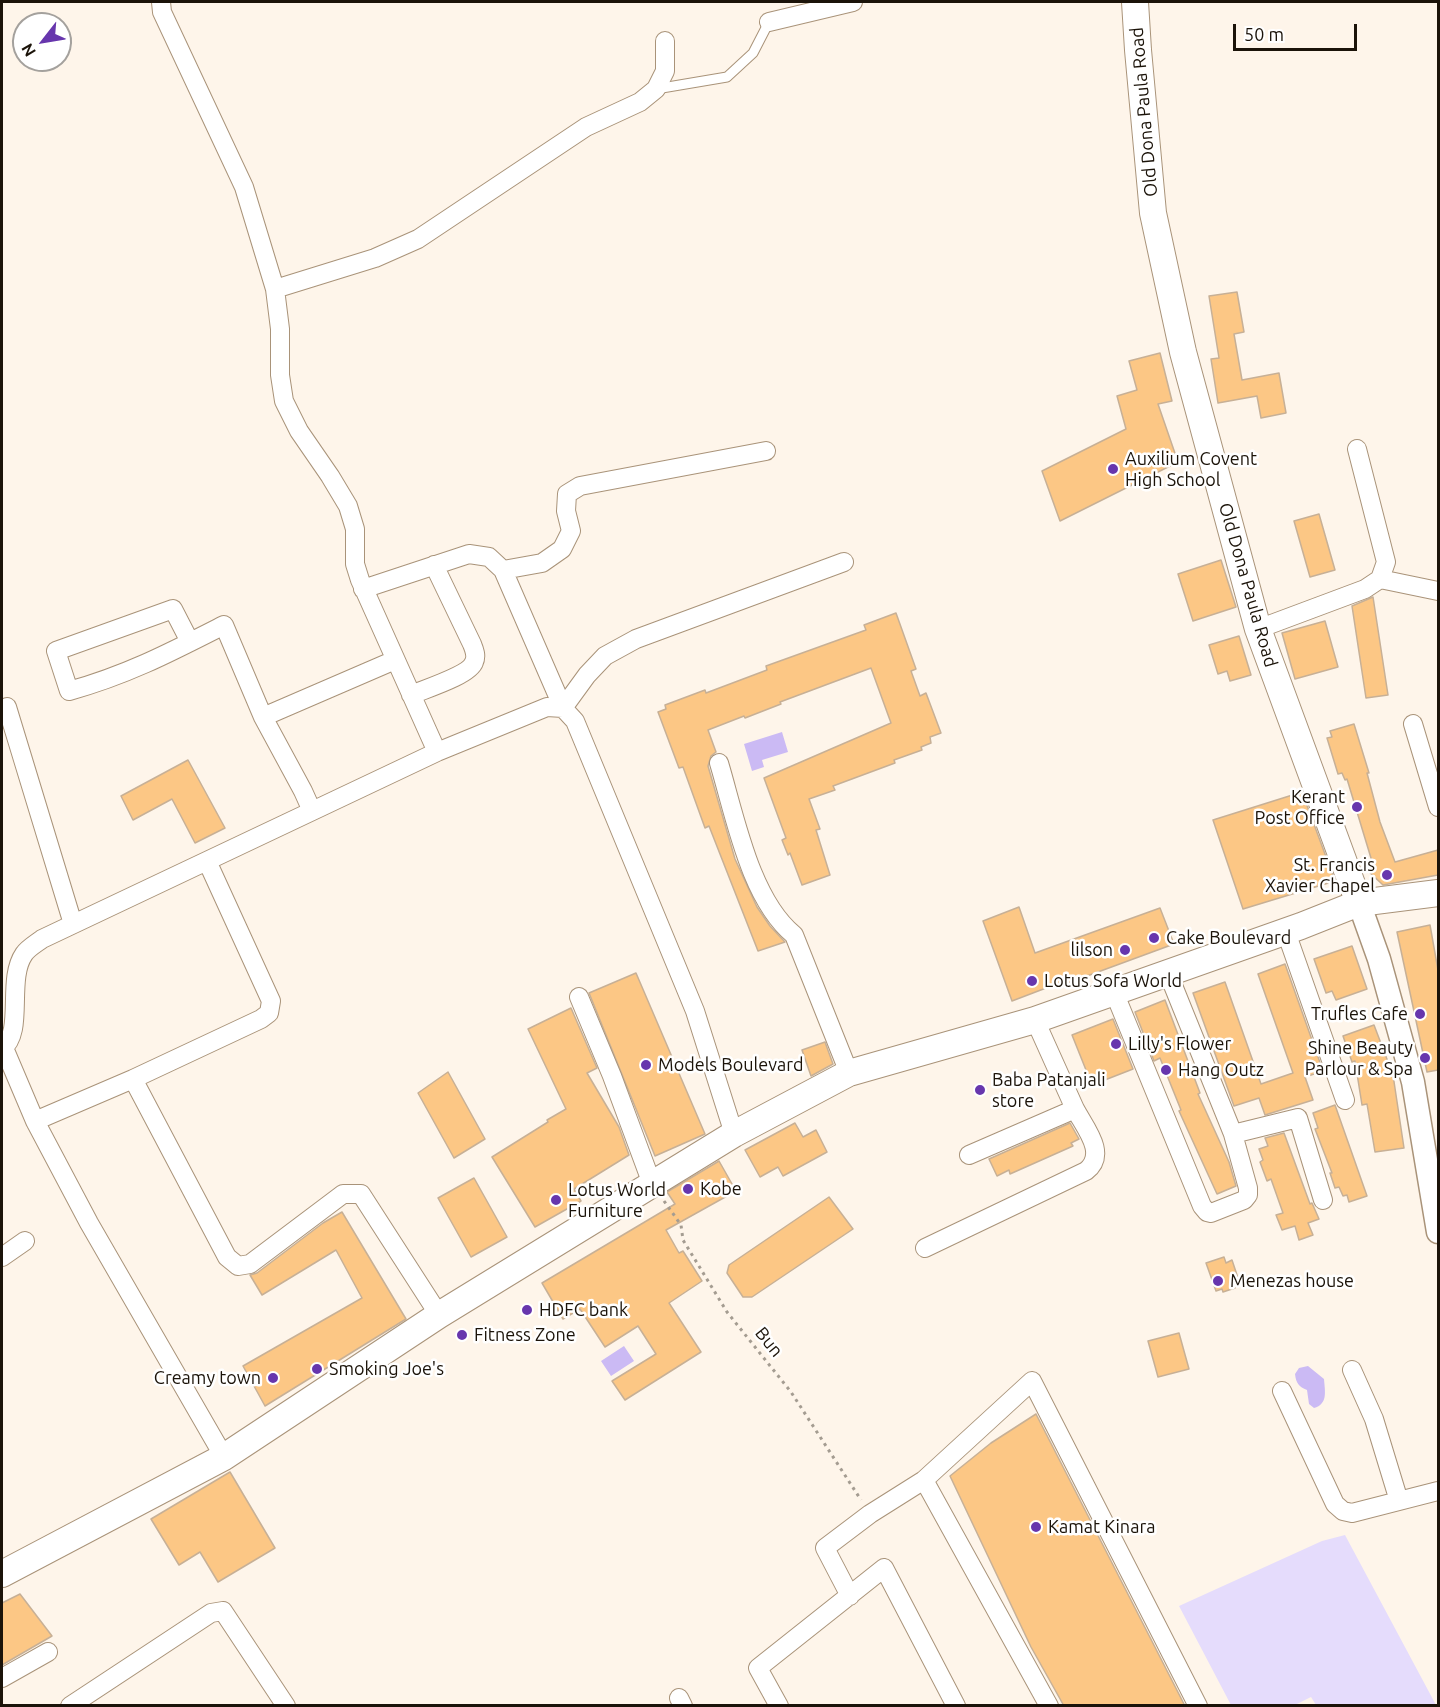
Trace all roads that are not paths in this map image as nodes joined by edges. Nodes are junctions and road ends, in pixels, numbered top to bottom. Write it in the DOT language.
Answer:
graph roads {
  1 [pos="161,2"];
  2 [pos="853,2"];
  3 [pos="1135,2"];
  4 [pos="769,22"];
  5 [pos="665,41"];
  6 [pos="656,89"];
  7 [pos="275,289"];
  8 [pos="1357,449"];
  9 [pos="766,451"];
  10 [pos="844,562"];
  11 [pos="434,565"];
  12 [pos="503,570"];
  13 [pos="1380,579"];
  14 [pos="363,589"];
  15 [pos="1438,591"];
  16 [pos="1258,629"];
  17 [pos="190,642"];
  18 [pos="395,660"];
  19 [pos="411,695"];
  20 [pos="7,707"];
  21 [pos="563,708"];
  22 [pos="263,717"];
  23 [pos="1413,724"];
  24 [pos="437,752"];
  25 [pos="719,763"];
  26 [pos="1438,807"];
  27 [pos="312,811"];
  28 [pos="207,861"];
  29 [pos="1438,893"];
  30 [pos="1359,903"];
  31 [pos="73,924"];
  32 [pos="1286,932"];
  33 [pos="1168,973"];
  34 [pos="1114,992"];
  35 [pos="579,997"];
  36 [pos="1035,1020"];
  37 [pos="3,1048"];
  38 [pos="849,1073"];
  39 [pos="133,1079"];
  40 [pos="1345,1100"];
  41 [pos="1075,1109"];
  42 [pos="35,1121"];
  43 [pos="734,1134"];
  44 [pos="1233,1134"];
  45 [pos="969,1155"];
  46 [pos="652,1184"];
  47 [pos="1323,1200"];
  48 [pos="1436,1205"];
  49 [pos="1438,1232"];
  50 [pos="25,1241"];
  51 [pos="925,1248"];
  52 [pos="2,1257"];
  53 [pos="439,1315"];
  54 [pos="1352,1370"];
  55 [pos="1282,1391"];
  56 [pos="224,1457"];
  57 [pos="924,1480"];
  58 [pos="1438,1491"];
  59 [pos="1399,1501"];
  60 [pos="2,1574"];
  61 [pos="850,1596"];
  62 [pos="48,1652"];
  63 [pos="2,1678"];
  64 [pos="70,1706"];
  65 [pos="286,1706"];
  66 [pos="779,1706"];
  67 [pos="956,1706"];
  68 [pos="1049,1706"];
  69 [pos="1198,1706"];
  1 -- 7 [label="street"];
  2 -- 4 [label="street"];
  3 -- 16 [label="main road, Old Dona Paula Road"];
  4 -- 6 [label="lane"];
  5 -- 6 [label="street"];
  6 -- 7 [label="street"];
  7 -- 14 [label="street"];
  8 -- 13 [label="street"];
  9 -- 12 [label="street"];
  10 -- 21 [label="street"];
  11 -- 12 [label="street"];
  11 -- 14 [label="street"];
  11 -- 19 [label="street"];
  12 -- 21 [label="street"];
  13 -- 15 [label="street"];
  13 -- 16 [label="street"];
  14 -- 18 [label="street"];
  16 -- 30 [label="main road, Old Dona Paula Road"];
  17 -- 17 [label="street"];
  17 -- 22 [label="street"];
  18 -- 19 [label="street"];
  18 -- 22 [label="street"];
  19 -- 24 [label="street"];
  20 -- 31 [label="street"];
  21 -- 24 [label="street"];
  21 -- 43 [label="street"];
  22 -- 27 [label="street"];
  23 -- 26 [label="street"];
  24 -- 27 [label="street"];
  25 -- 38 [label="street"];
  27 -- 28 [label="street"];
  28 -- 31 [label="street"];
  28 -- 39 [label="street"];
  29 -- 30 [label="main road"];
  30 -- 32 [label="main road"];
  30 -- 48 [label="street"];
  31 -- 37 [label="street"];
  32 -- 33 [label="main road"];
  32 -- 40 [label="street"];
  33 -- 34 [label="main road"];
  33 -- 44 [label="street"];
  34 -- 36 [label="main road"];
  34 -- 44 [label="street"];
  35 -- 46 [label="street"];
  36 -- 38 [label="main road"];
  36 -- 41 [label="street"];
  37 -- 42 [label="street"];
  38 -- 43 [label="main road"];
  39 -- 42 [label="street"];
  39 -- 53 [label="street"];
  41 -- 45 [label="street"];
  41 -- 51 [label="street"];
  42 -- 56 [label="street"];
  43 -- 46 [label="main road"];
  44 -- 47 [label="street"];
  46 -- 53 [label="main road"];
  48 -- 49 [label="street"];
  50 -- 52 [label="street"];
  53 -- 56 [label="main road"];
  54 -- 59 [label="street"];
  55 -- 59 [label="street"];
  56 -- 60 [label="main road"];
  57 -- 61 [label="street"];
  57 -- 68 [label="street"];
  57 -- 69 [label="street"];
  58 -- 59 [label="street"];
  61 -- 66 [label="street"];
  61 -- 67 [label="street"];
  62 -- 63 [label="street"];
  64 -- 65 [label="street"];
}
